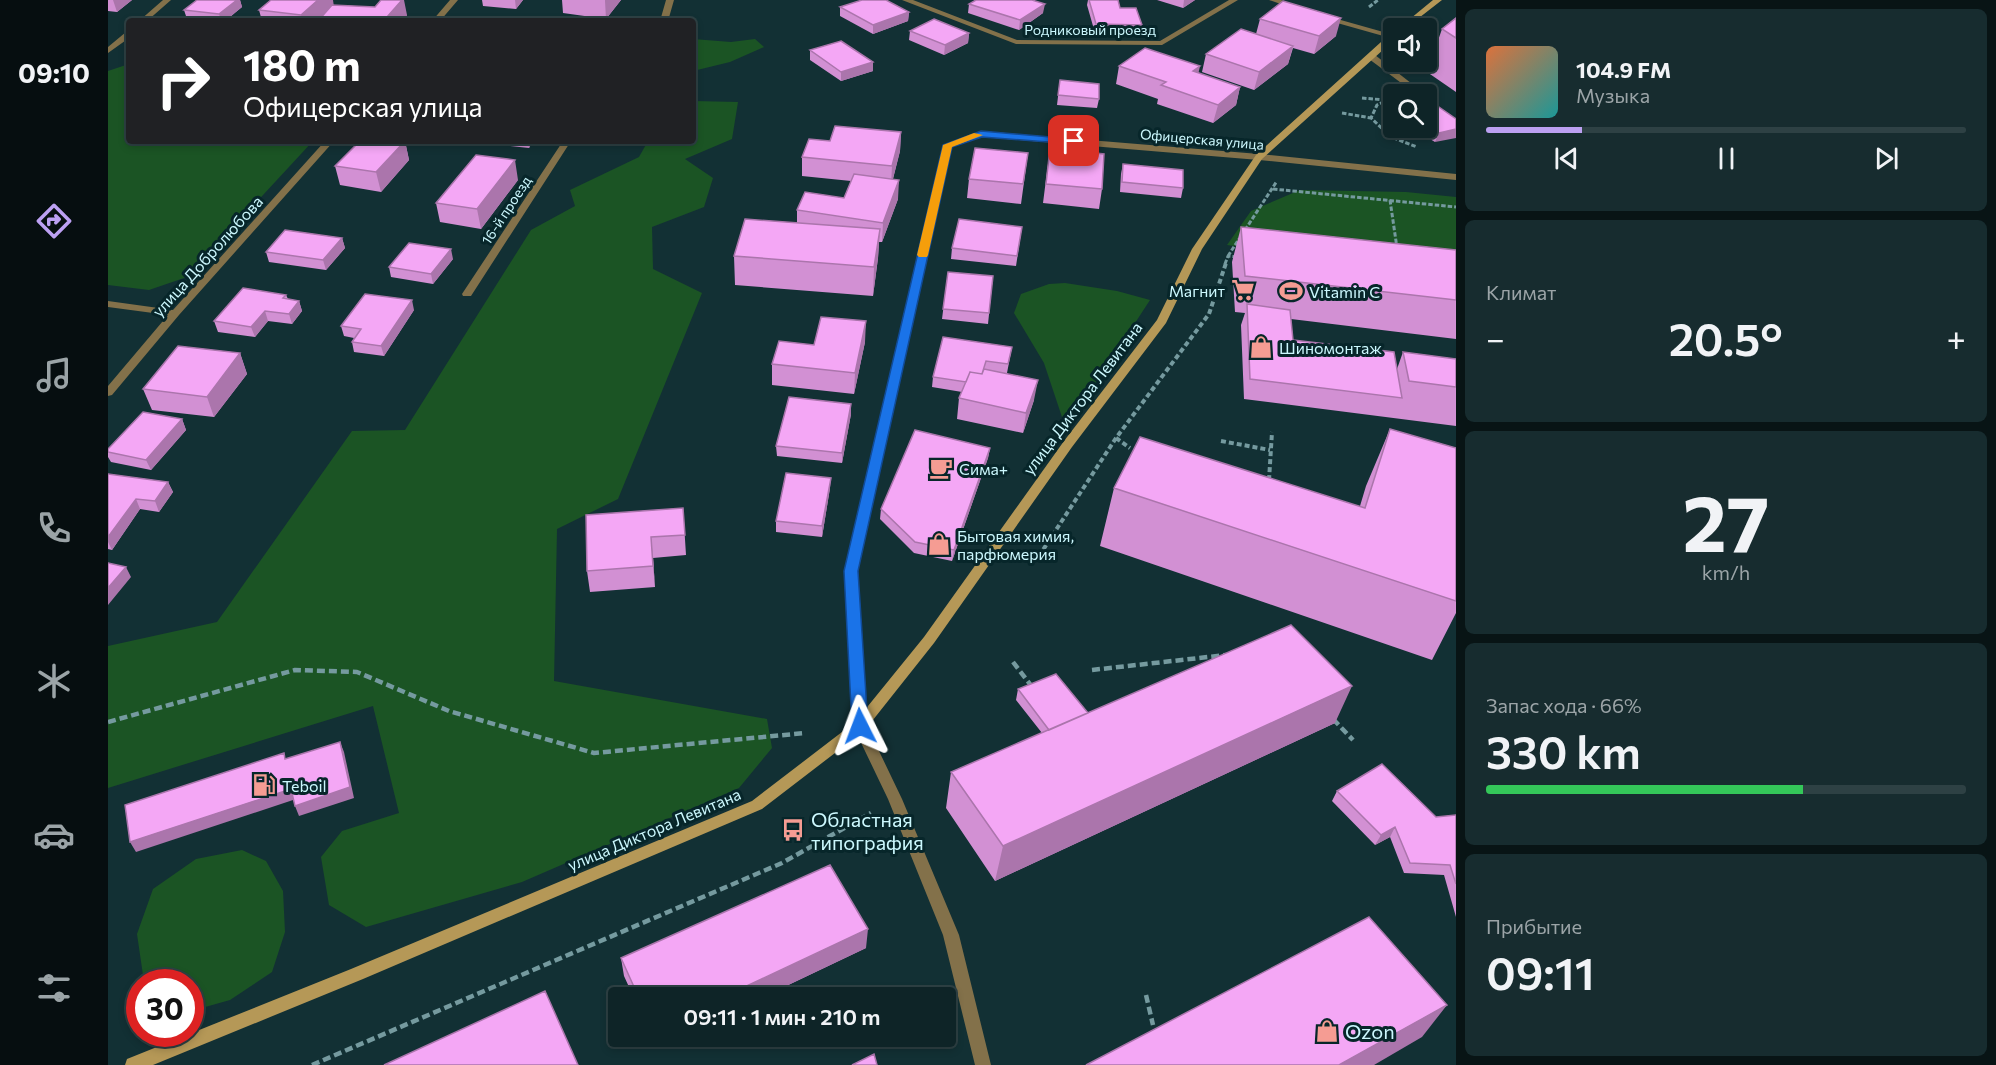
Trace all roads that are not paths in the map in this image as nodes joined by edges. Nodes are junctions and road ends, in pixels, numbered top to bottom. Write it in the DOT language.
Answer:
graph roads {
  1 [pos="167,0"];
  2 [pos="454,0"];
  3 [pos="670,0"];
  4 [pos="906,0"];
  5 [pos="1234,0"];
  6 [pos="1273,0"];
  7 [pos="1438,0"];
  8 [pos="1305,10"];
  9 [pos="1315,13"];
  10 [pos="146,18"];
  11 [pos="439,18"];
  12 [pos="665,18"];
  13 [pos="1415,18"];
  14 [pos="1383,33"];
  15 [pos="108,36"];
  16 [pos="126,37"];
  17 [pos="126,38"];
  18 [pos="1383,45"];
  19 [pos="108,51"];
  20 [pos="1372,57"];
  21 [pos="1408,84"];
  22 [pos="327,144"];
  23 [pos="565,144"];
  24 [pos="1259,157"];
  25 [pos="1456,177"];
  26 [pos="467,294"];
  27 [pos="108,304"];
  28 [pos="175,314"];
  29 [pos="108,393"];
  30 [pos="860,726"];
  31 [pos="133,1065"];
  32 [pos="983,1065"];
  1 -- 10 [label="street"];
  2 -- 11 [label="street"];
  3 -- 12 [label="street"];
  4 -- 5 [label="street, Родниковый проезд"];
  6 -- 8 [label="street"];
  7 -- 13 [label="street"];
  9 -- 14 [label="street"];
  15 -- 16 [label="street"];
  17 -- 19 [label="street"];
  18 -- 20 [label="street, улица Диктора Левитана"];
  20 -- 21 [label="street"];
  20 -- 24 [label="street, улица Диктора Левитана"];
  22 -- 28 [label="street, улица Добролюбова"];
  23 -- 26 [label="street, 16-й проезд"];
  24 -- 25 [label="street, Офицерская улица"];
  24 -- 30 [label="street, улица Диктора Левитана"];
  24 -- 30 [label="street, Офицерская улица"];
  27 -- 28 [label="street"];
  28 -- 29 [label="street, улица Добролюбова"];
  30 -- 31 [label="street, улица Диктора Левитана"];
  30 -- 32 [label="street"];
}
